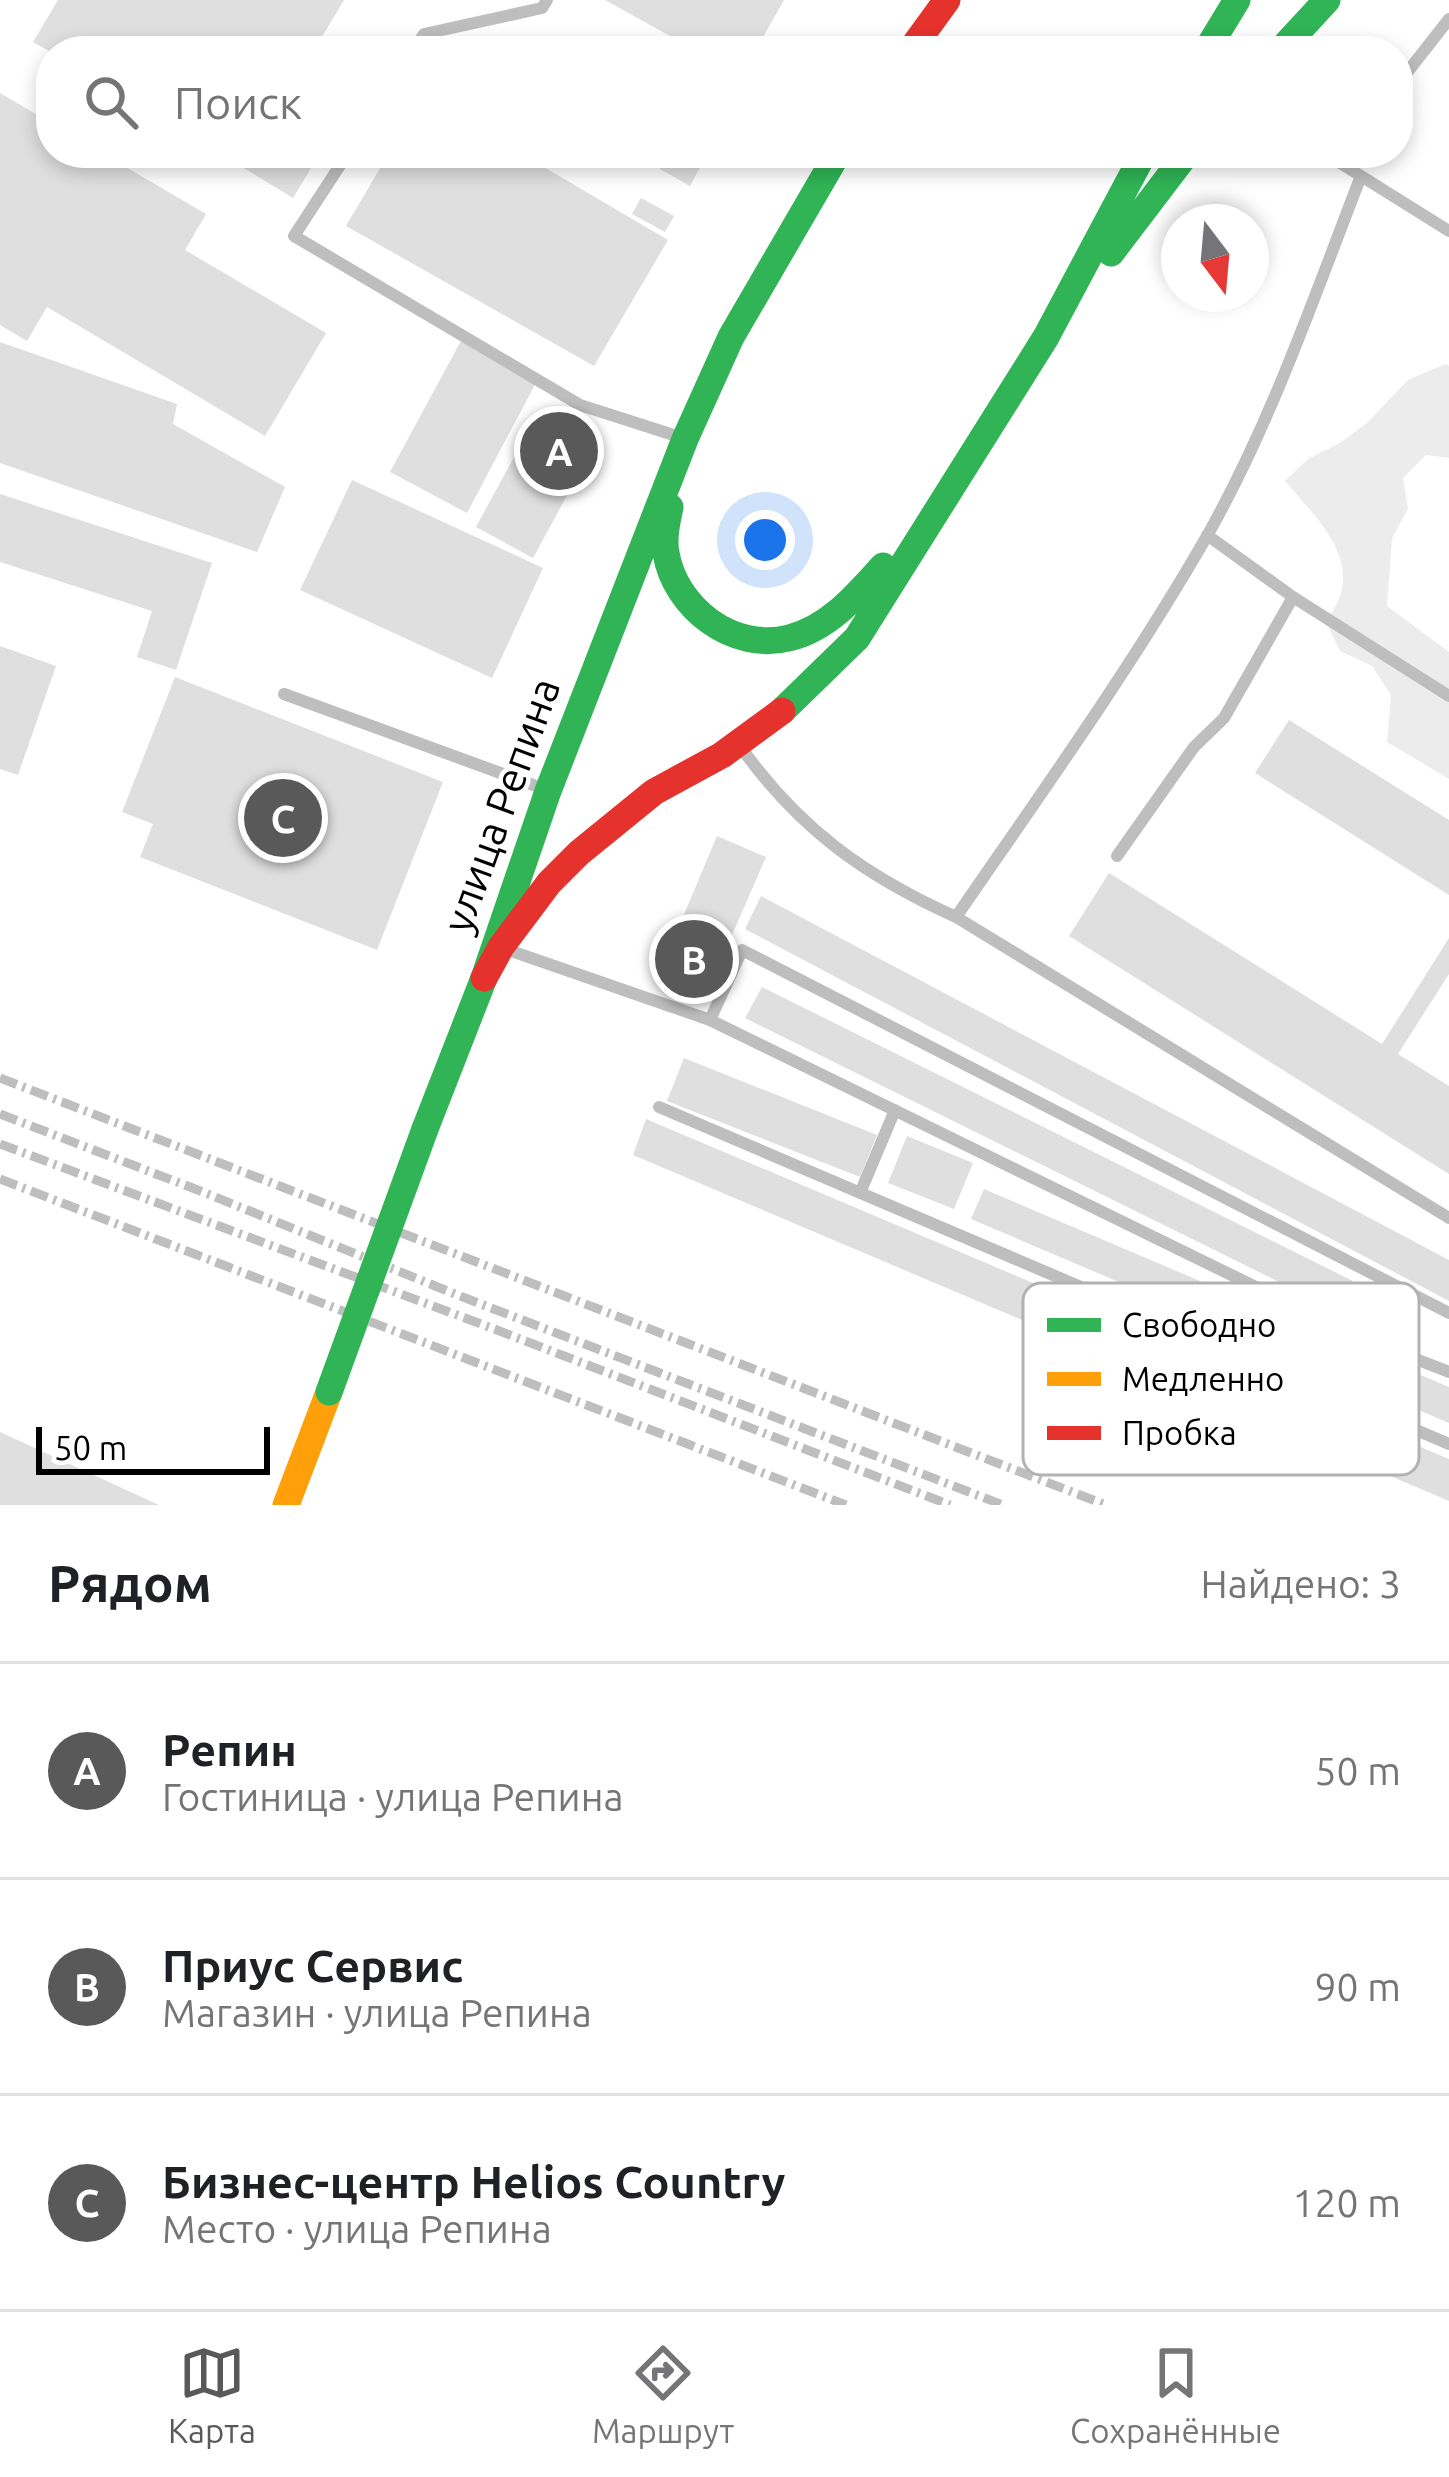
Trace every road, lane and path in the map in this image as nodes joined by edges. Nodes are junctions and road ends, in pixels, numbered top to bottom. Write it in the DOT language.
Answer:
graph roads {
  1 [pos="547,0"];
  2 [pos="914,0"];
  3 [pos="947,0"];
  4 [pos="1238,0"];
  5 [pos="1327,0"];
  6 [pos="1449,19"];
  7 [pos="423,36"];
  8 [pos="896,36"];
  9 [pos="921,36"];
  10 [pos="1215,36"];
  11 [pos="1294,36"];
  12 [pos="1413,65"];
  13 [pos="338,168"];
  14 [pos="829,168"];
  15 [pos="1136,168"];
  16 [pos="1176,168"];
  17 [pos="1348,168"];
  18 [pos="1361,176"];
  19 [pos="1449,231"];
  20 [pos="1046,337"];
  21 [pos="682,447"];
  22 [pos="954,488"];
  23 [pos="1208,535"];
  24 [pos="1293,597"];
  25 [pos="284,694"];
  26 [pos="1449,697"];
  27 [pos="738,743"];
  28 [pos="548,791"];
  29 [pos="1117,856"];
  30 [pos="956,917"];
  31 [pos="501,947"];
  32 [pos="484,979"];
  33 [pos="710,1020"];
  34 [pos="658,1107"];
  35 [pos="895,1110"];
  36 [pos="860,1192"];
  37 [pos="1449,1218"];
  38 [pos="1073,1283"];
  39 [pos="1248,1283"];
  40 [pos="1392,1283"];
  41 [pos="1419,1297"];
  42 [pos="1449,1312"];
  43 [pos="1419,1360"];
  44 [pos="1449,1372"];
  45 [pos="1419,1431"];
  46 [pos="1449,1444"];
  47 [pos="286,1505"];
  1 -- 7 [label="lane"];
  2 -- 8 [label="street"];
  3 -- 9 [label="street"];
  4 -- 10 [label="street"];
  5 -- 11 [label="street"];
  6 -- 12 [label="lane"];
  13 -- 21 [label="lane"];
  14 -- 21 [label="street, улица Репина"];
  15 -- 20 [label="street"];
  16 -- 20 [label="street"];
  17 -- 18 [label="lane"];
  18 -- 19 [label="lane"];
  18 -- 23 [label="lane"];
  20 -- 22 [label="street"];
  21 -- 22 [label="street"];
  21 -- 28 [label="street, улица Репина"];
  22 -- 27 [label="street"];
  23 -- 24 [label="lane"];
  23 -- 30 [label="lane"];
  24 -- 26 [label="lane"];
  24 -- 29 [label="lane"];
  25 -- 28 [label="lane"];
  27 -- 30 [label="lane"];
  27 -- 31 [label="street"];
  28 -- 32 [label="street, улица Репина"];
  30 -- 37 [label="lane"];
  31 -- 32 [label="street"];
  31 -- 33 [label="lane"];
  32 -- 47 [label="street, улица Репина, bridge"];
  33 -- 35 [label="lane"];
  33 -- 40 [label="lane"];
  34 -- 36 [label="lane"];
  35 -- 36 [label="lane"];
  35 -- 39 [label="lane"];
  36 -- 38 [label="lane"];
  41 -- 42 [label="lane"];
  43 -- 44 [label="lane"];
  45 -- 46 [label="lane"];
}
